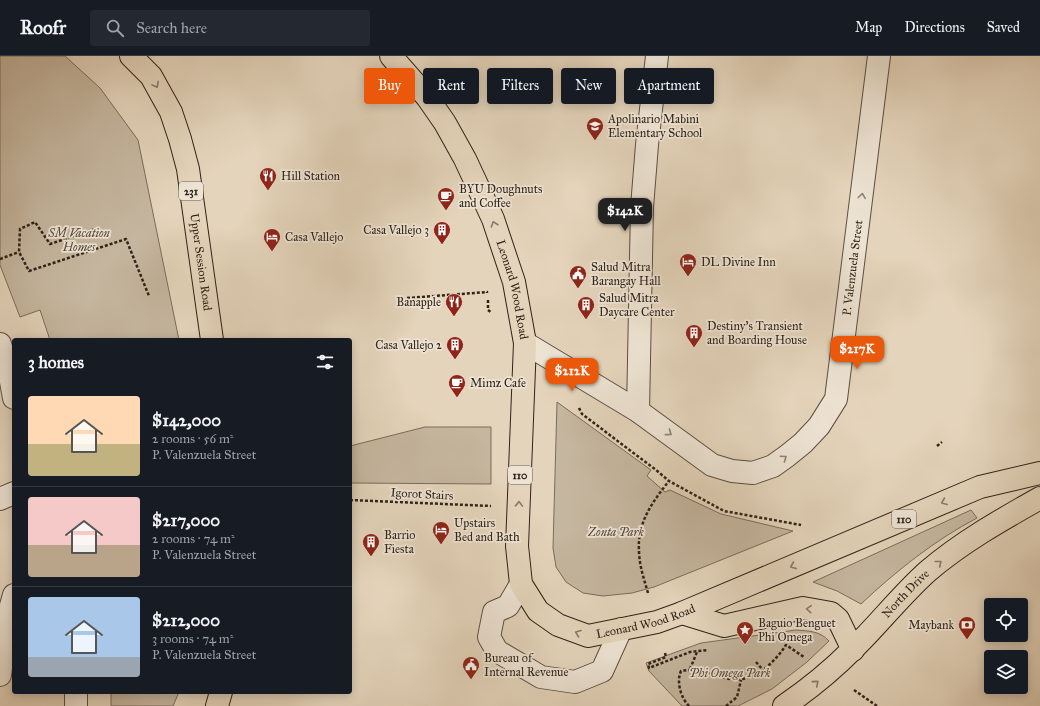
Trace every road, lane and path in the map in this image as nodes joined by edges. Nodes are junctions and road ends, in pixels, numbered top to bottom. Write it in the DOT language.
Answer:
graph roads {
  1 [pos="131,56"];
  2 [pos="391,56"];
  3 [pos="657,56"];
  4 [pos="879,56"];
  5 [pos="95,229"];
  6 [pos="19,252"];
  7 [pos="0,259"];
  8 [pos="487,292"];
  9 [pos="149,296"];
  10 [pos="407,298"];
  11 [pos="488,302"];
  12 [pos="492,314"];
  13 [pos="212,338"];
  14 [pos="525,343"];
  15 [pos="0,344"];
  16 [pos="12,387"];
  17 [pos="638,411"];
  18 [pos="942,442"];
  19 [pos="937,446"];
  20 [pos="1040,473"];
  21 [pos="670,481"];
  22 [pos="980,487"];
  23 [pos="12,494"];
  24 [pos="1040,498"];
  25 [pos="0,500"];
  26 [pos="352,500"];
  27 [pos="494,506"];
  28 [pos="1009,515"];
  29 [pos="521,584"];
  30 [pos="648,593"];
  31 [pos="12,602"];
  32 [pos="682,613"];
  33 [pos="621,629"];
  34 [pos="852,650"];
  35 [pos="665,653"];
  36 [pos="806,658"];
  37 [pos="756,662"];
  38 [pos="690,670"];
  39 [pos="763,670"];
  40 [pos="0,675"];
  41 [pos="741,680"];
  42 [pos="854,690"];
  43 [pos="76,694"];
  44 [pos="220,694"];
  45 [pos="76,706"];
  46 [pos="217,706"];
  47 [pos="689,706"];
  48 [pos="726,706"];
  49 [pos="784,706"];
  50 [pos="877,706"];
  1 -- 13 [label="main road, Upper Session Road / 231, one-way"];
  14 -- 2 [label="main road, Leonard Wood Road / 110, one-way"];
  3 -- 17 [label="street"];
  17 -- 4 [label="street, P. Valenzuela Street, one-way"];
  5 -- 6 [label="path"];
  6 -- 7 [label="path"];
  6 -- 9 [label="path"];
  8 -- 10 [label="path"];
  11 -- 12 [label="path"];
  14 -- 17 [label="street, P. Valenzuela Street"];
  29 -- 14 [label="main road, Leonard Wood Road / 110, one-way"];
  15 -- 16 [label="street"];
  18 -- 19 [label="path"];
  20 -- 22 [label="main road, Leonard Wood Road / 110"];
  21 -- 30 [label="path"];
  22 -- 28 [label="main road"];
  22 -- 32 [label="main road, Leonard Wood Road / 110, one-way"];
  23 -- 25 [label="street"];
  24 -- 28 [label="main road, North Drive"];
  26 -- 27 [label="path, Igorot Stairs"];
  34 -- 28 [label="main road, North Drive, one-way"];
  33 -- 29 [label="main road, Leonard Wood Road / 110, one-way"];
  29 -- 33 [label="street"];
  31 -- 40 [label="street"];
  32 -- 33 [label="main road, Leonard Wood Road / 110"];
  34 -- 32 [label="main road, one-way"];
  49 -- 34 [label="main road, North Drive, one-way"];
  35 -- 38 [label="path"];
  36 -- 39 [label="path"];
  37 -- 39 [label="path"];
  38 -- 41 [label="path"];
  38 -- 47 [label="path"];
  39 -- 41 [label="path"];
  41 -- 48 [label="path"];
  42 -- 50 [label="path"];
  43 -- 45 [label="street"];
  44 -- 46 [label="main road"];
}
